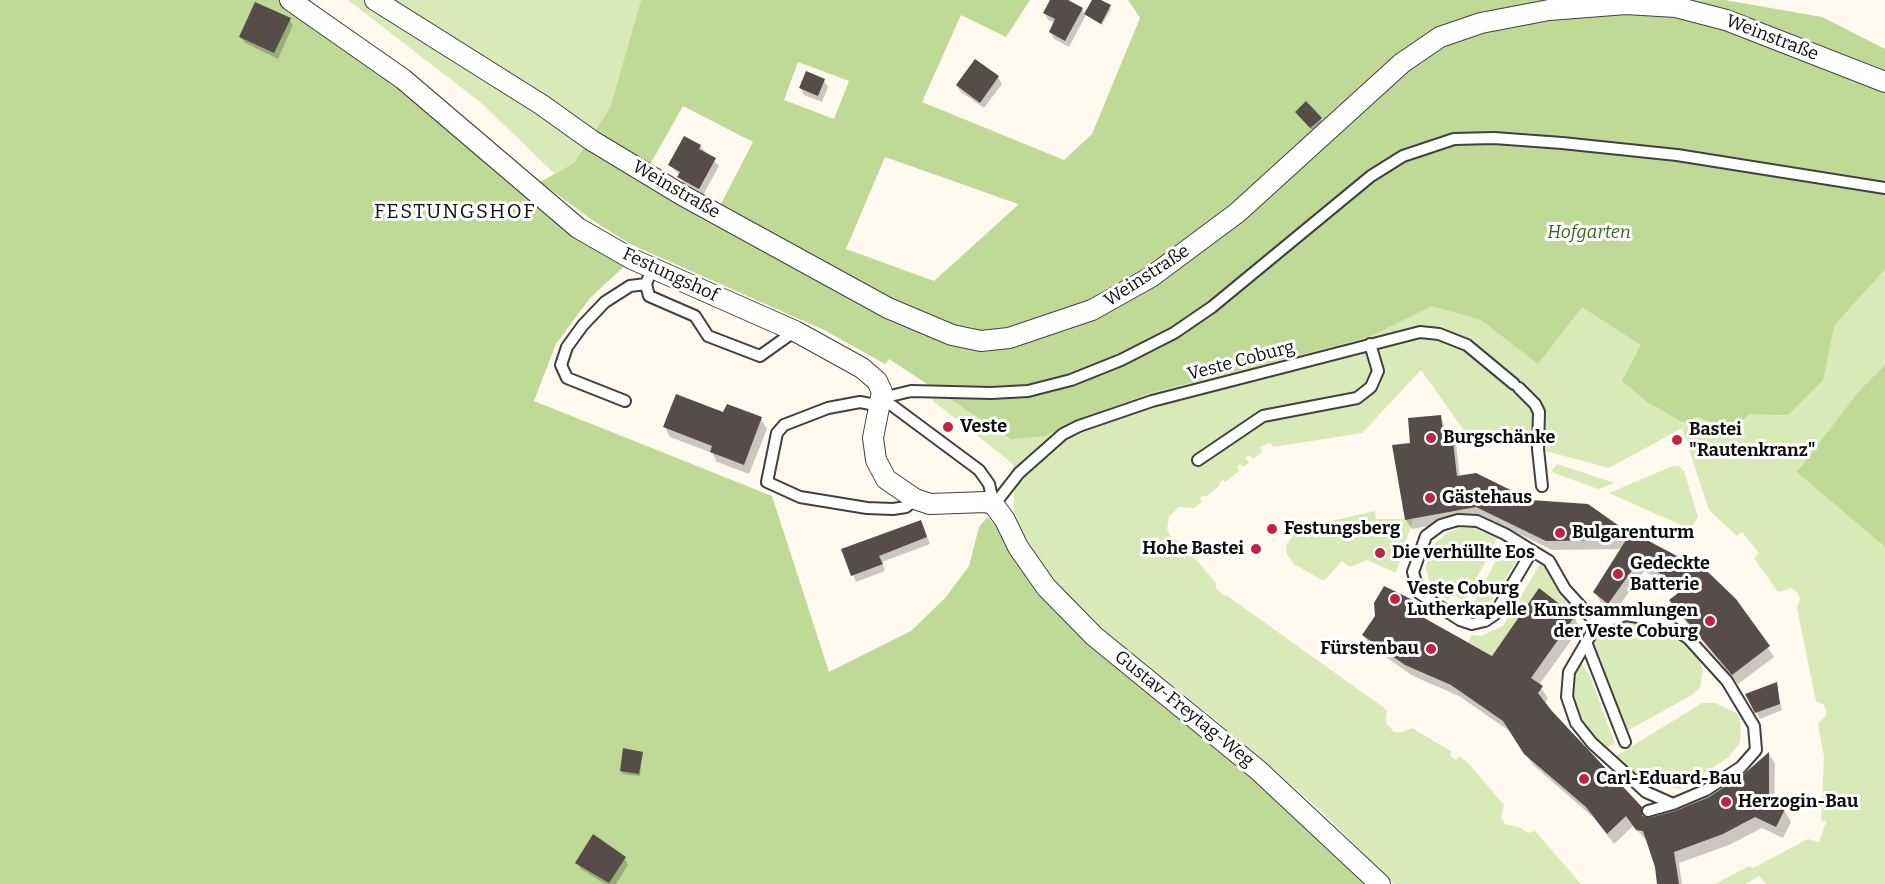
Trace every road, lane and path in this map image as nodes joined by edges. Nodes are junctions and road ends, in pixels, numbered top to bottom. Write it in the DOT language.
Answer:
graph roads {
  1 [pos="290,0"];
  2 [pos="375,0"];
  3 [pos="1885,82"];
  4 [pos="1885,188"];
  5 [pos="649,277"];
  6 [pos="795,331"];
  7 [pos="1370,344"];
  8 [pos="625,401"];
  9 [pos="882,402"];
  10 [pos="1198,460"];
  11 [pos="1542,486"];
  12 [pos="915,499"];
  13 [pos="1000,512"];
  14 [pos="1529,556"];
  15 [pos="1597,624"];
  16 [pos="1586,642"];
  17 [pos="1625,742"];
  18 [pos="1673,804"];
  19 [pos="1648,811"];
  20 [pos="1380,884"];
  1 -- 5 [label="street, Festungshof"];
  2 -- 3 [label="street, Weinstraße"];
  4 -- 9 [label="lane"];
  5 -- 6 [label="street, Festungshof"];
  5 -- 6 [label="lane"];
  5 -- 8 [label="lane"];
  6 -- 9 [label="street, Festungshof"];
  7 -- 10 [label="lane"];
  7 -- 11 [label="lane, Veste Coburg"];
  7 -- 13 [label="lane, Veste Coburg"];
  9 -- 12 [label="street"];
  9 -- 12 [label="lane"];
  9 -- 13 [label="lane"];
  12 -- 13 [label="street"];
  13 -- 20 [label="street, Gustav-Freytag-Weg"];
  14 -- 15 [label="lane"];
  15 -- 16 [label="lane"];
  15 -- 18 [label="lane"];
  16 -- 17 [label="lane"];
  16 -- 18 [label="lane"];
  18 -- 19 [label="lane"];
}
